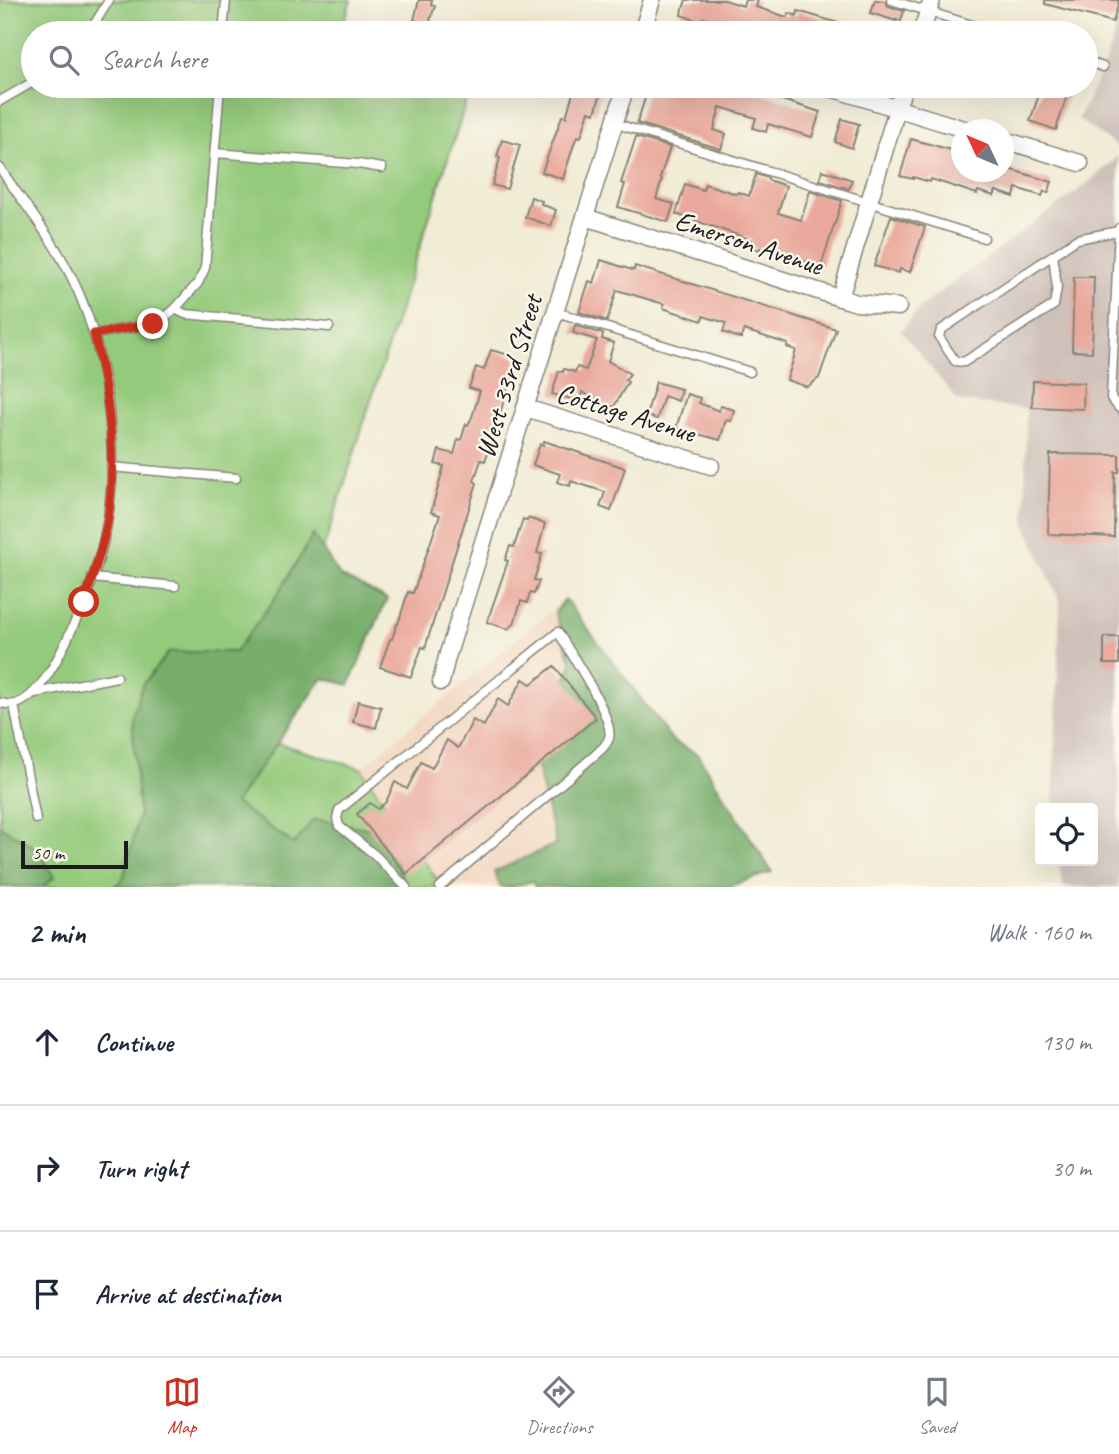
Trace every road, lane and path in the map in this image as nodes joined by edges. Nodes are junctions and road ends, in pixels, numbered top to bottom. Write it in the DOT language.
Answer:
graph roads {
  1 [pos="109,0"];
  2 [pos="226,0"];
  3 [pos="652,0"];
  4 [pos="891,0"];
  5 [pos="930,6"];
  6 [pos="96,21"];
  7 [pos="224,21"];
  8 [pos="649,21"];
  9 [pos="968,21"];
  10 [pos="1098,65"];
  11 [pos="1103,66"];
  12 [pos="21,89"];
  13 [pos="219,98"];
  14 [pos="622,98"];
  15 [pos="863,98"];
  16 [pos="900,98"];
  17 [pos="0,101"];
  18 [pos="896,108"];
  19 [pos="614,123"];
  20 [pos="951,125"];
  21 [pos="1014,144"];
  22 [pos="215,153"];
  23 [pos="1080,163"];
  24 [pos="0,168"];
  25 [pos="382,168"];
  26 [pos="869,202"];
  27 [pos="586,218"];
  28 [pos="1119,228"];
  29 [pos="984,238"];
  30 [pos="1053,255"];
  31 [pos="840,298"];
  32 [pos="898,307"];
  33 [pos="176,309"];
  34 [pos="556,312"];
  35 [pos="328,327"];
  36 [pos="94,334"];
  37 [pos="750,372"];
  38 [pos="526,408"];
  39 [pos="1119,408"];
  40 [pos="711,466"];
  41 [pos="111,467"];
  42 [pos="236,478"];
  43 [pos="92,578"];
  44 [pos="175,586"];
  45 [pos="117,677"];
  46 [pos="442,682"];
  47 [pos="35,693"];
  48 [pos="0,703"];
  49 [pos="15,705"];
  50 [pos="36,819"];
  51 [pos="449,879"];
  52 [pos="405,887"];
  53 [pos="440,887"];
  54 [pos="458,887"];
  1 -- 6 [label="lane"];
  2 -- 7 [label="lane"];
  3 -- 8 [label="street"];
  4 -- 5 [label="lane"];
  5 -- 9 [label="lane"];
  10 -- 11 [label="lane"];
  12 -- 17 [label="lane"];
  13 -- 22 [label="lane"];
  14 -- 19 [label="street, West 33rd Street"];
  15 -- 18 [label="street"];
  16 -- 18 [label="street"];
  18 -- 20 [label="street"];
  18 -- 26 [label="street"];
  19 -- 26 [label="lane"];
  19 -- 27 [label="street, West 33rd Street"];
  21 -- 23 [label="street"];
  22 -- 25 [label="lane"];
  22 -- 33 [label="lane"];
  24 -- 36 [label="lane"];
  26 -- 29 [label="lane"];
  26 -- 31 [label="street"];
  27 -- 31 [label="street, Emerson Avenue"];
  27 -- 34 [label="street, West 33rd Street"];
  28 -- 30 [label="lane"];
  28 -- 39 [label="lane"];
  30 -- 30 [label="lane"];
  31 -- 32 [label="street, Emerson Avenue"];
  33 -- 35 [label="lane"];
  33 -- 36 [label="lane"];
  34 -- 37 [label="lane"];
  34 -- 38 [label="street, West 33rd Street"];
  36 -- 41 [label="lane"];
  38 -- 40 [label="street, Cottage Avenue"];
  38 -- 46 [label="street, West 33rd Street"];
  41 -- 42 [label="lane"];
  41 -- 43 [label="lane"];
  43 -- 44 [label="lane"];
  43 -- 47 [label="lane"];
  45 -- 47 [label="lane"];
  47 -- 49 [label="lane"];
  48 -- 49 [label="lane"];
  49 -- 50 [label="lane"];
  51 -- 52 [label="lane"];
  51 -- 53 [label="lane"];
  51 -- 54 [label="lane"];
}
